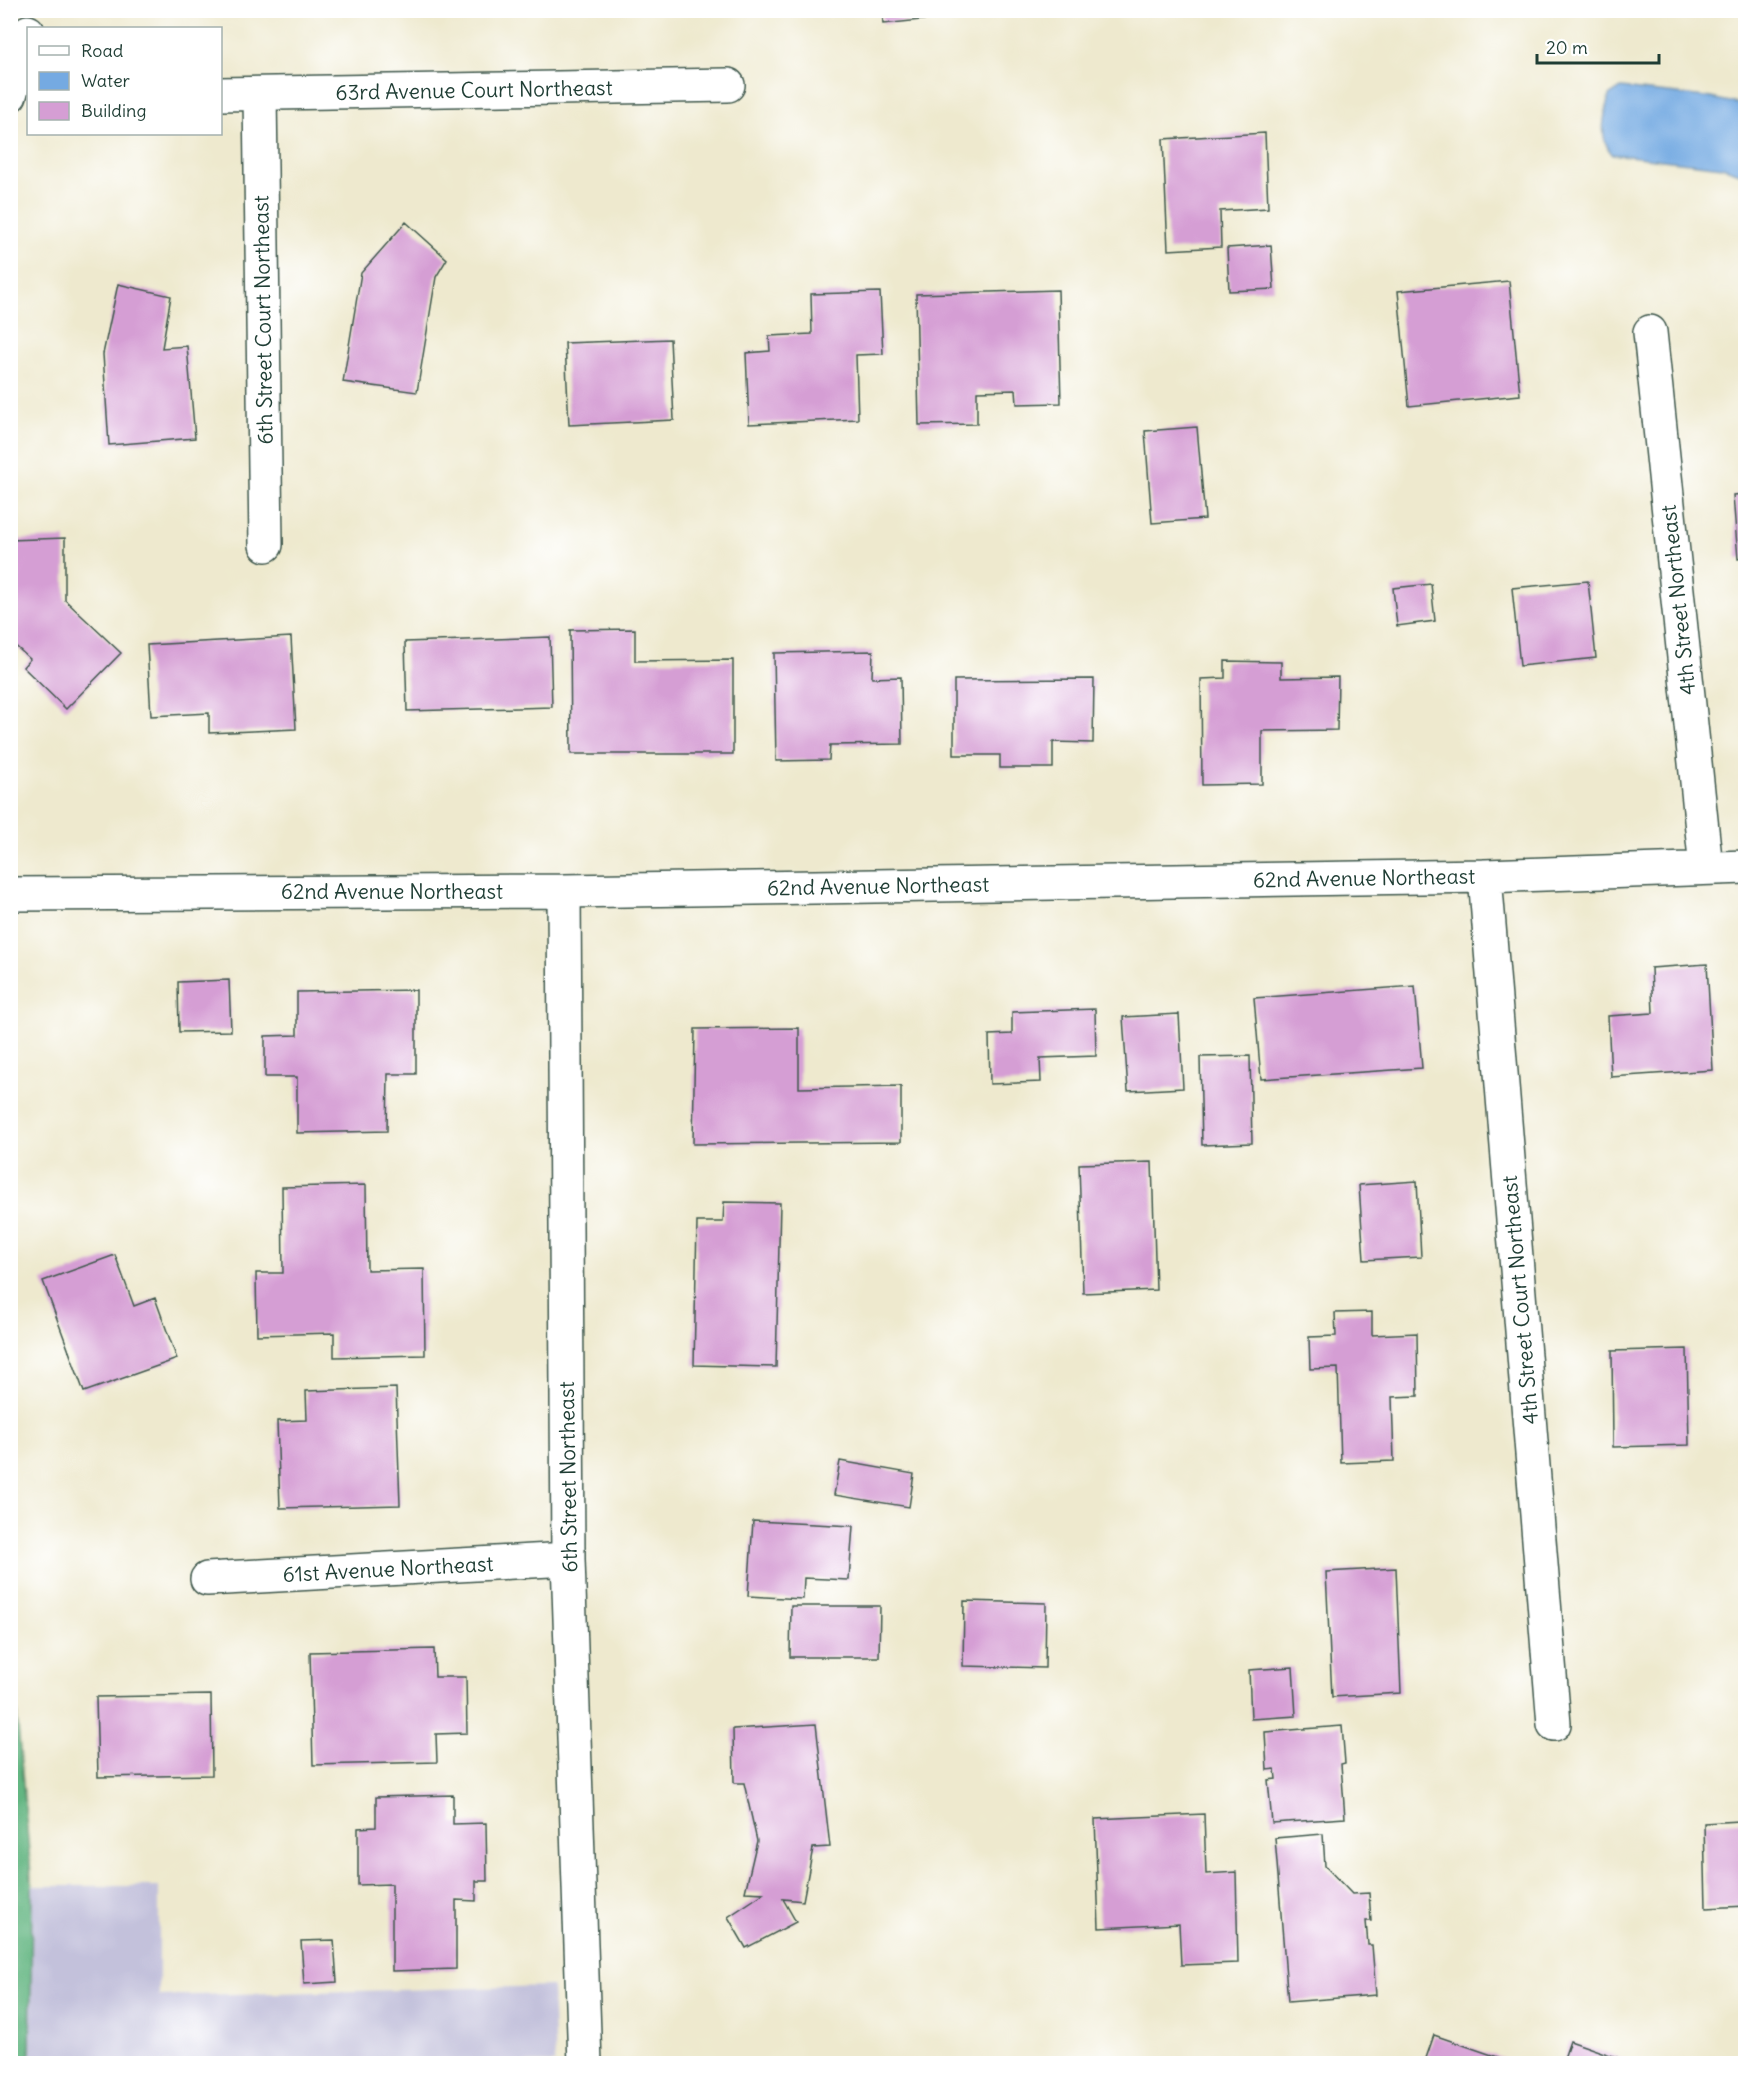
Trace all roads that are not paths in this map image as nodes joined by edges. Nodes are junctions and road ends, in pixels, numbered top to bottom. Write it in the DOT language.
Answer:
graph roads {
  1 [pos="34,10"];
  2 [pos="30,27"];
  3 [pos="27,40"];
  4 [pos="728,85"];
  5 [pos="17,93"];
  6 [pos="222,94"];
  7 [pos="260,94"];
  8 [pos="1650,332"];
  9 [pos="266,545"];
  10 [pos="1746,867"];
  11 [pos="1706,868"];
  12 [pos="1485,876"];
  13 [pos="564,891"];
  14 [pos="10,894"];
  15 [pos="568,1559"];
  16 [pos="207,1579"];
  17 [pos="1554,1724"];
  18 [pos="585,2064"];
  1 -- 2 [label="street"];
  3 -- 5 [label="street"];
  4 -- 7 [label="street, 63rd Avenue Court Northeast"];
  6 -- 7 [label="street, 63rd Avenue Court Northeast"];
  7 -- 9 [label="street, 6th Street Court Northeast"];
  8 -- 11 [label="street, 4th Street Northeast"];
  10 -- 11 [label="street, 62nd Avenue Northeast"];
  11 -- 12 [label="street, 62nd Avenue Northeast"];
  12 -- 13 [label="street, 62nd Avenue Northeast"];
  12 -- 17 [label="street, 4th Street Court Northeast"];
  13 -- 14 [label="street, 62nd Avenue Northeast"];
  13 -- 15 [label="street, 6th Street Northeast"];
  15 -- 16 [label="street, 61st Avenue Northeast"];
  15 -- 18 [label="street, 6th Street Northeast"];
}
